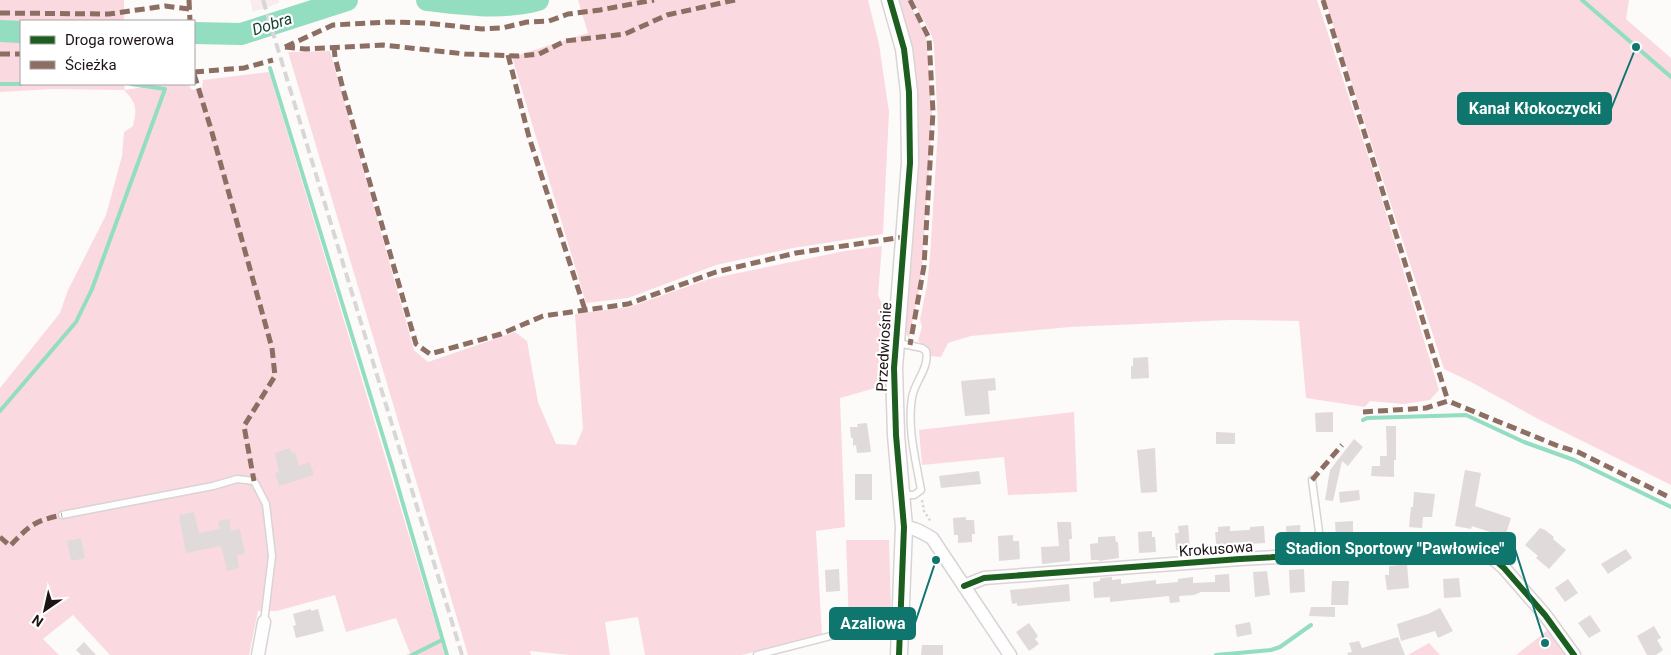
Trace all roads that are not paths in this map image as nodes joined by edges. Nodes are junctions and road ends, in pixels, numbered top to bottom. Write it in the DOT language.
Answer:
graph roads {
  1 [pos="890,0"];
  2 [pos="896,343"];
  3 [pos="1312,480"];
  4 [pos="902,495"];
  5 [pos="62,515"];
  6 [pos="904,527"];
  7 [pos="1322,554"];
  8 [pos="964,586"];
  9 [pos="901,621"];
  10 [pos="264,622"];
  11 [pos="258,655"];
  12 [pos="756,655"];
  13 [pos="899,655"];
  14 [pos="1010,655"];
  15 [pos="1574,655"];
  1 -- 2 [label="street, Przedwiośnie"];
  2 -- 4 [label="street, Przedwiośnie"];
  2 -- 4 [label="lane"];
  3 -- 7 [label="lane"];
  4 -- 6 [label="street, Przedwiośnie"];
  5 -- 10 [label="lane"];
  6 -- 8 [label="street"];
  6 -- 9 [label="street, Przedwiośnie"];
  7 -- 8 [label="street, Krokusowa"];
  7 -- 15 [label="street, Krokusowa"];
  8 -- 14 [label="street"];
  9 -- 12 [label="lane"];
  9 -- 13 [label="street, Przedwiośnie"];
  10 -- 11 [label="street"];
}
